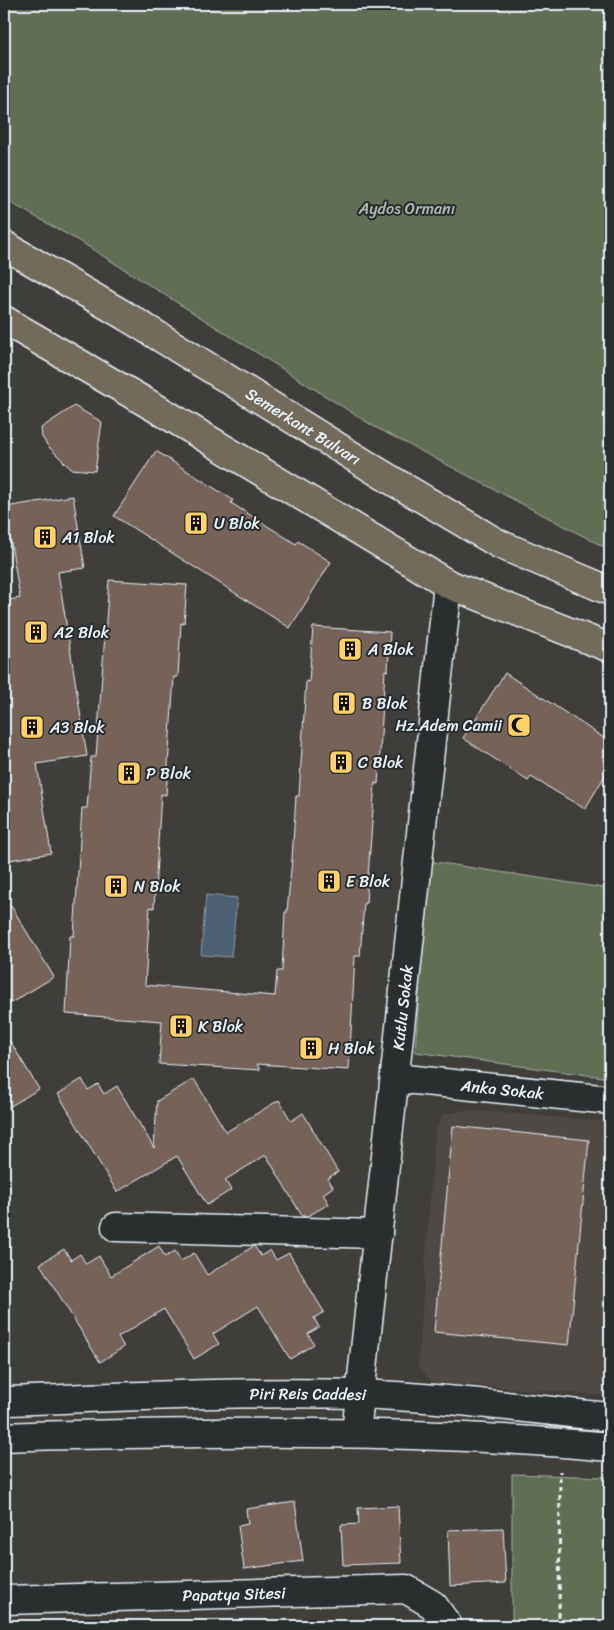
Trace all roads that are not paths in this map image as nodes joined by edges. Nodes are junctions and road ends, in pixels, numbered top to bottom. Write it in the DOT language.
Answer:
graph roads {
  1 [pos="4,245"];
  2 [pos="4,320"];
  3 [pos="448,584"];
  4 [pos="610,592"];
  5 [pos="610,648"];
  6 [pos="395,1078"];
  7 [pos="610,1100"];
  8 [pos="116,1227"];
  9 [pos="378,1234"];
  10 [pos="360,1394"];
  11 [pos="4,1401"];
  12 [pos="610,1418"];
  13 [pos="356,1434"];
  14 [pos="4,1437"];
  15 [pos="610,1447"];
  16 [pos="4,1600"];
  17 [pos="448,1626"];
  1 -- 4 [label="main road, Semerkant Bulvarı"];
  2 -- 3 [label="main road"];
  3 -- 5 [label="main road"];
  3 -- 6 [label="street, Kutlu Sokak"];
  6 -- 7 [label="street, Anka Sokak"];
  6 -- 9 [label="street, Kutlu Sokak"];
  8 -- 9 [label="street"];
  9 -- 10 [label="street, Kutlu Sokak"];
  10 -- 11 [label="street, Piri Reis Caddesi"];
  10 -- 12 [label="street, Piri Reis Caddesi"];
  10 -- 13 [label="street, Kutlu Sokak"];
  13 -- 14 [label="street"];
  13 -- 15 [label="street"];
  16 -- 17 [label="street, Papatya Sitesi"];
}
